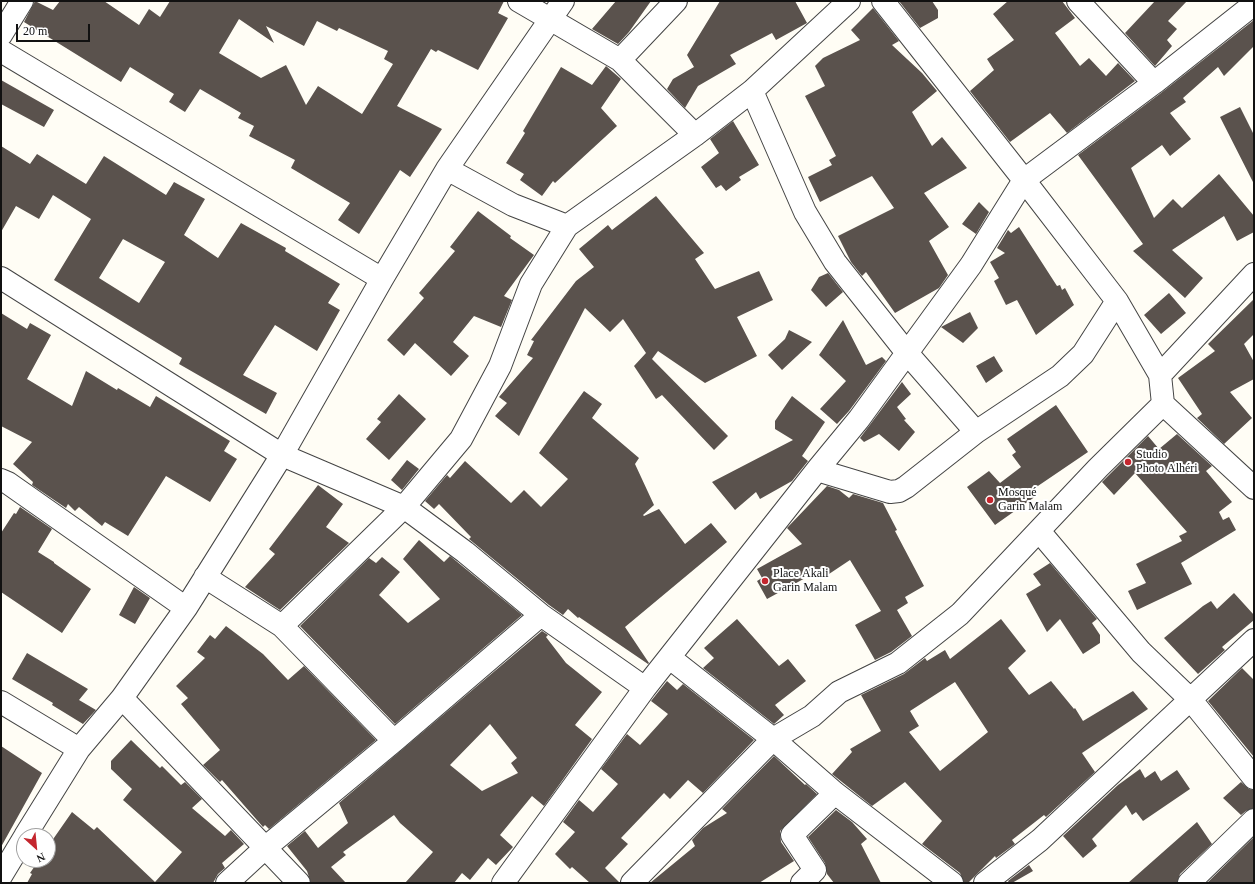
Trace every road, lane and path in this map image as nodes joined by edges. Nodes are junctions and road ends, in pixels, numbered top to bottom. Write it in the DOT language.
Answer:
graph roads {
  1 [pos="22,1"];
  2 [pos="519,1"];
  3 [pos="563,1"];
  4 [pos="676,1"];
  5 [pos="849,1"];
  6 [pos="883,1"];
  7 [pos="1078,1"];
  8 [pos="1254,4"];
  9 [pos="550,21"];
  10 [pos="1,35"];
  11 [pos="1,51"];
  12 [pos="620,60"];
  13 [pos="1154,83"];
  14 [pos="752,91"];
  15 [pos="696,135"];
  16 [pos="447,170"];
  17 [pos="1024,180"];
  18 [pos="567,226"];
  19 [pos="1254,274"];
  20 [pos="1,278"];
  21 [pos="382,280"];
  22 [pos="1117,301"];
  23 [pos="907,353"];
  24 [pos="1160,375"];
  25 [pos="1163,404"];
  26 [pos="976,432"];
  27 [pos="282,455"];
  28 [pos="817,470"];
  29 [pos="1,480"];
  30 [pos="1254,488"];
  31 [pos="404,507"];
  32 [pos="1039,532"];
  33 [pos="205,577"];
  34 [pos="186,608"];
  35 [pos="541,615"];
  36 [pos="282,626"];
  37 [pos="1254,640"];
  38 [pos="670,658"];
  39 [pos="645,688"];
  40 [pos="122,698"];
  41 [pos="1191,700"];
  42 [pos="1,702"];
  43 [pos="773,739"];
  44 [pos="394,741"];
  45 [pos="79,749"];
  46 [pos="1254,778"];
  47 [pos="835,793"];
  48 [pos="1254,820"];
  49 [pos="31,828"];
  50 [pos="265,848"];
  51 [pos="16,852"];
  52 [pos="1,876"];
  53 [pos="227,883"];
  54 [pos="300,883"];
  55 [pos="503,883"];
  56 [pos="632,883"];
  57 [pos="802,883"];
  58 [pos="952,883"];
  59 [pos="985,883"];
  60 [pos="1189,883"];
  1 -- 10 [label="street"];
  2 -- 9 [label="street"];
  3 -- 9 [label="street"];
  4 -- 12 [label="street"];
  5 -- 14 [label="street"];
  6 -- 17 [label="street"];
  7 -- 13 [label="street"];
  8 -- 13 [label="street"];
  9 -- 12 [label="street"];
  9 -- 16 [label="street"];
  11 -- 21 [label="street"];
  12 -- 15 [label="street"];
  13 -- 17 [label="street"];
  14 -- 15 [label="street"];
  14 -- 23 [label="street"];
  15 -- 18 [label="street"];
  16 -- 18 [label="street"];
  16 -- 21 [label="street"];
  17 -- 22 [label="street"];
  17 -- 23 [label="street"];
  18 -- 31 [label="street"];
  19 -- 24 [label="street"];
  20 -- 27 [label="street"];
  21 -- 27 [label="street"];
  22 -- 24 [label="street"];
  22 -- 26 [label="street"];
  23 -- 26 [label="street"];
  23 -- 28 [label="street"];
  24 -- 25 [label="street"];
  25 -- 30 [label="street"];
  25 -- 32 [label="street"];
  26 -- 28 [label="street"];
  27 -- 31 [label="street"];
  27 -- 33 [label="street"];
  28 -- 38 [label="street"];
  29 -- 34 [label="street"];
  31 -- 35 [label="street"];
  31 -- 36 [label="street"];
  32 -- 41 [label="street"];
  32 -- 43 [label="street"];
  33 -- 34 [label="street"];
  33 -- 36 [label="street"];
  34 -- 40 [label="street"];
  35 -- 39 [label="street"];
  35 -- 44 [label="street"];
  36 -- 44 [label="street"];
  37 -- 41 [label="street"];
  38 -- 39 [label="street"];
  38 -- 43 [label="street"];
  39 -- 55 [label="street"];
  40 -- 45 [label="street"];
  40 -- 50 [label="street"];
  41 -- 46 [label="street"];
  41 -- 59 [label="street"];
  42 -- 45 [label="street"];
  43 -- 47 [label="street"];
  43 -- 56 [label="street"];
  44 -- 50 [label="street"];
  45 -- 49 [label="street"];
  47 -- 57 [label="street"];
  47 -- 58 [label="street"];
  48 -- 60 [label="street"];
  50 -- 53 [label="street"];
  50 -- 54 [label="street"];
  51 -- 52 [label="street"];
}
